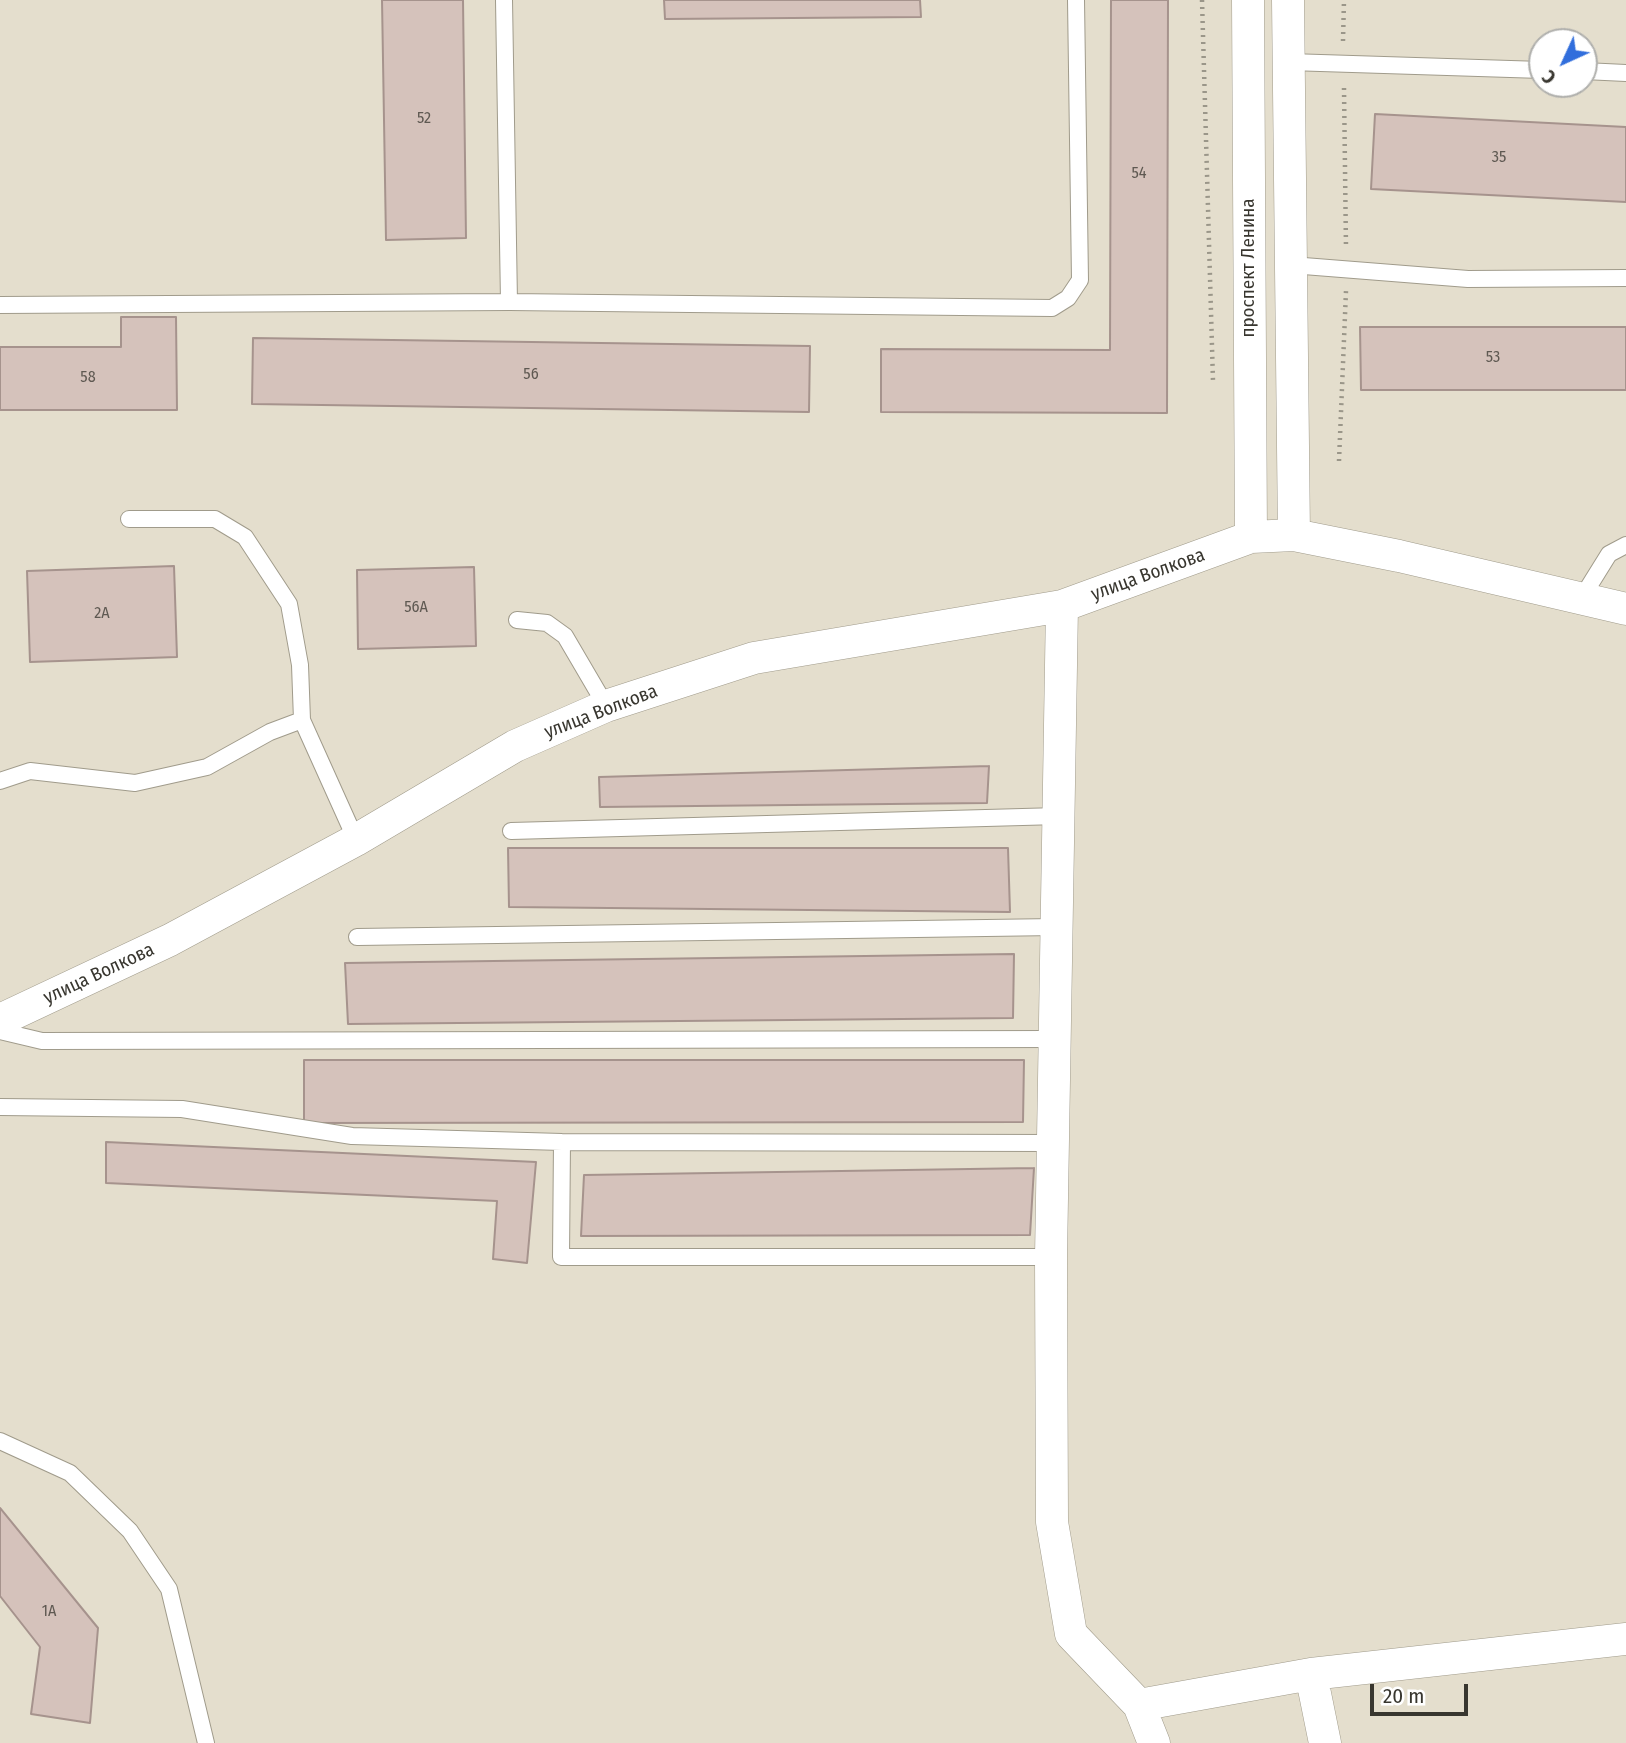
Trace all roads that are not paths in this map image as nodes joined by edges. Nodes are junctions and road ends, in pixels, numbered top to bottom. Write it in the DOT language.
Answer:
graph roads {
  1 [pos="504,0"];
  2 [pos="1076,0"];
  3 [pos="1248,0"];
  4 [pos="1288,0"];
  5 [pos="1289,62"];
  6 [pos="1528,69"];
  7 [pos="1598,72"];
  8 [pos="1626,73"];
  9 [pos="1291,265"];
  10 [pos="1626,278"];
  11 [pos="509,302"];
  12 [pos="0,305"];
  13 [pos="129,519"];
  14 [pos="1294,535"];
  15 [pos="1251,537"];
  16 [pos="1626,545"];
  17 [pos="1581,599"];
  18 [pos="1062,606"];
  19 [pos="1626,609"];
  20 [pos="517,620"];
  21 [pos="606,706"];
  22 [pos="302,720"];
  23 [pos="0,781"];
  24 [pos="1059,816"];
  25 [pos="511,831"];
  26 [pos="356,840"];
  27 [pos="1056,928"];
  28 [pos="357,937"];
  29 [pos="0,1020"];
  30 [pos="0,1031"];
  31 [pos="1055,1039"];
  32 [pos="0,1107"];
  33 [pos="562,1142"];
  34 [pos="1053,1143"];
  35 [pos="1051,1257"];
  36 [pos="0,1441"];
  37 [pos="1626,1639"];
  38 [pos="1311,1674"];
  39 [pos="1139,1705"];
  40 [pos="206,1743"];
  41 [pos="1154,1743"];
  42 [pos="1325,1743"];
  1 -- 11 [label="lane"];
  2 -- 11 [label="lane"];
  3 -- 15 [label="street, проспект Ленина"];
  4 -- 5 [label="street"];
  5 -- 6 [label="lane"];
  5 -- 9 [label="street"];
  7 -- 8 [label="lane"];
  9 -- 10 [label="lane"];
  9 -- 14 [label="street"];
  11 -- 12 [label="lane"];
  13 -- 22 [label="lane"];
  14 -- 15 [label="street, улица Волкова"];
  14 -- 17 [label="street, улица Волкова"];
  15 -- 18 [label="street, улица Волкова"];
  16 -- 17 [label="lane"];
  17 -- 19 [label="street, улица Волкова"];
  18 -- 21 [label="street, улица Волкова"];
  18 -- 24 [label="street"];
  20 -- 21 [label="lane"];
  21 -- 26 [label="street, улица Волкова"];
  22 -- 23 [label="lane"];
  22 -- 26 [label="lane"];
  24 -- 25 [label="lane"];
  24 -- 27 [label="street"];
  26 -- 29 [label="street, улица Волкова"];
  27 -- 28 [label="lane"];
  27 -- 31 [label="street"];
  30 -- 31 [label="lane"];
  31 -- 34 [label="street"];
  32 -- 33 [label="lane"];
  33 -- 34 [label="lane"];
  33 -- 35 [label="lane"];
  34 -- 35 [label="street"];
  35 -- 39 [label="street"];
  36 -- 40 [label="lane"];
  37 -- 38 [label="street"];
  38 -- 39 [label="street"];
  38 -- 42 [label="street"];
  39 -- 41 [label="street"];
}
